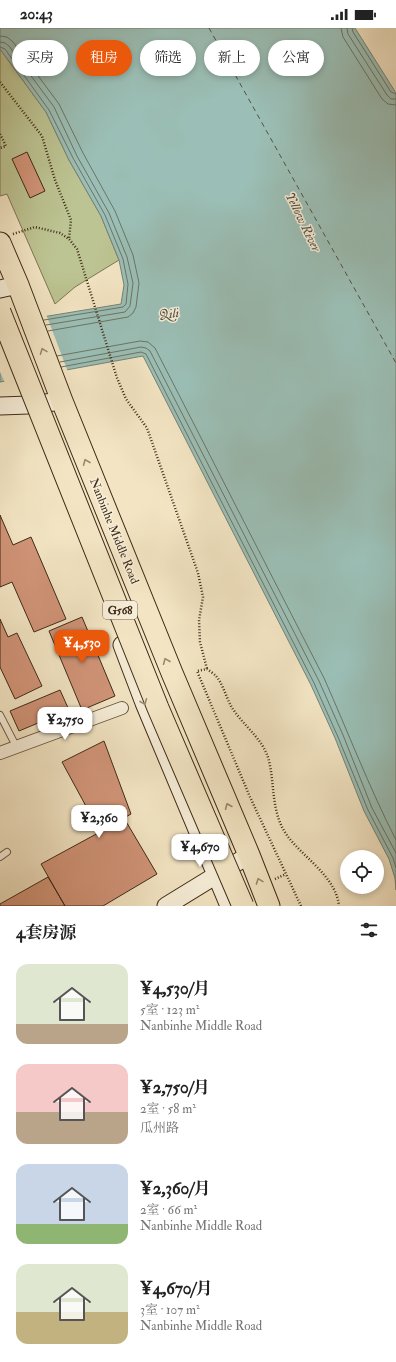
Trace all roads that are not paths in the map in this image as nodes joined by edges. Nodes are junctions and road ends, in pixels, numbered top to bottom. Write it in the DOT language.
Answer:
graph roads {
  1 [pos="3,239"];
  2 [pos="9,287"];
  3 [pos="0,312"];
  4 [pos="0,335"];
  5 [pos="59,394"];
  6 [pos="29,405"];
  7 [pos="0,406"];
  8 [pos="122,708"];
  9 [pos="0,715"];
  10 [pos="16,746"];
  11 [pos="0,752"];
  12 [pos="7,852"];
  13 [pos="249,855"];
  14 [pos="0,857"];
  15 [pos="215,876"];
  16 [pos="166,906"];
  17 [pos="229,906"];
  18 [pos="242,906"];
  19 [pos="269,906"];
  1 -- 2 [label="highway, Nanbinhe Middle Road / G568"];
  5 -- 2 [label="highway, Nanbinhe Middle Road / G568, one-way"];
  3 -- 18 [label="highway, Nanbinhe Middle Road / G568, bridge"];
  4 -- 6 [label="street"];
  5 -- 6 [label="street"];
  13 -- 5 [label="highway, Nanbinhe Middle Road / G568, one-way"];
  6 -- 7 [label="street"];
  6 -- 15 [label="street, one-way"];
  8 -- 10 [label="street"];
  9 -- 10 [label="lane"];
  10 -- 11 [label="street"];
  12 -- 14 [label="lane"];
  13 -- 15 [label="street"];
  19 -- 13 [label="highway, Nanbinhe Middle Road / G568, one-way"];
  15 -- 16 [label="street"];
  15 -- 17 [label="street"];
}
